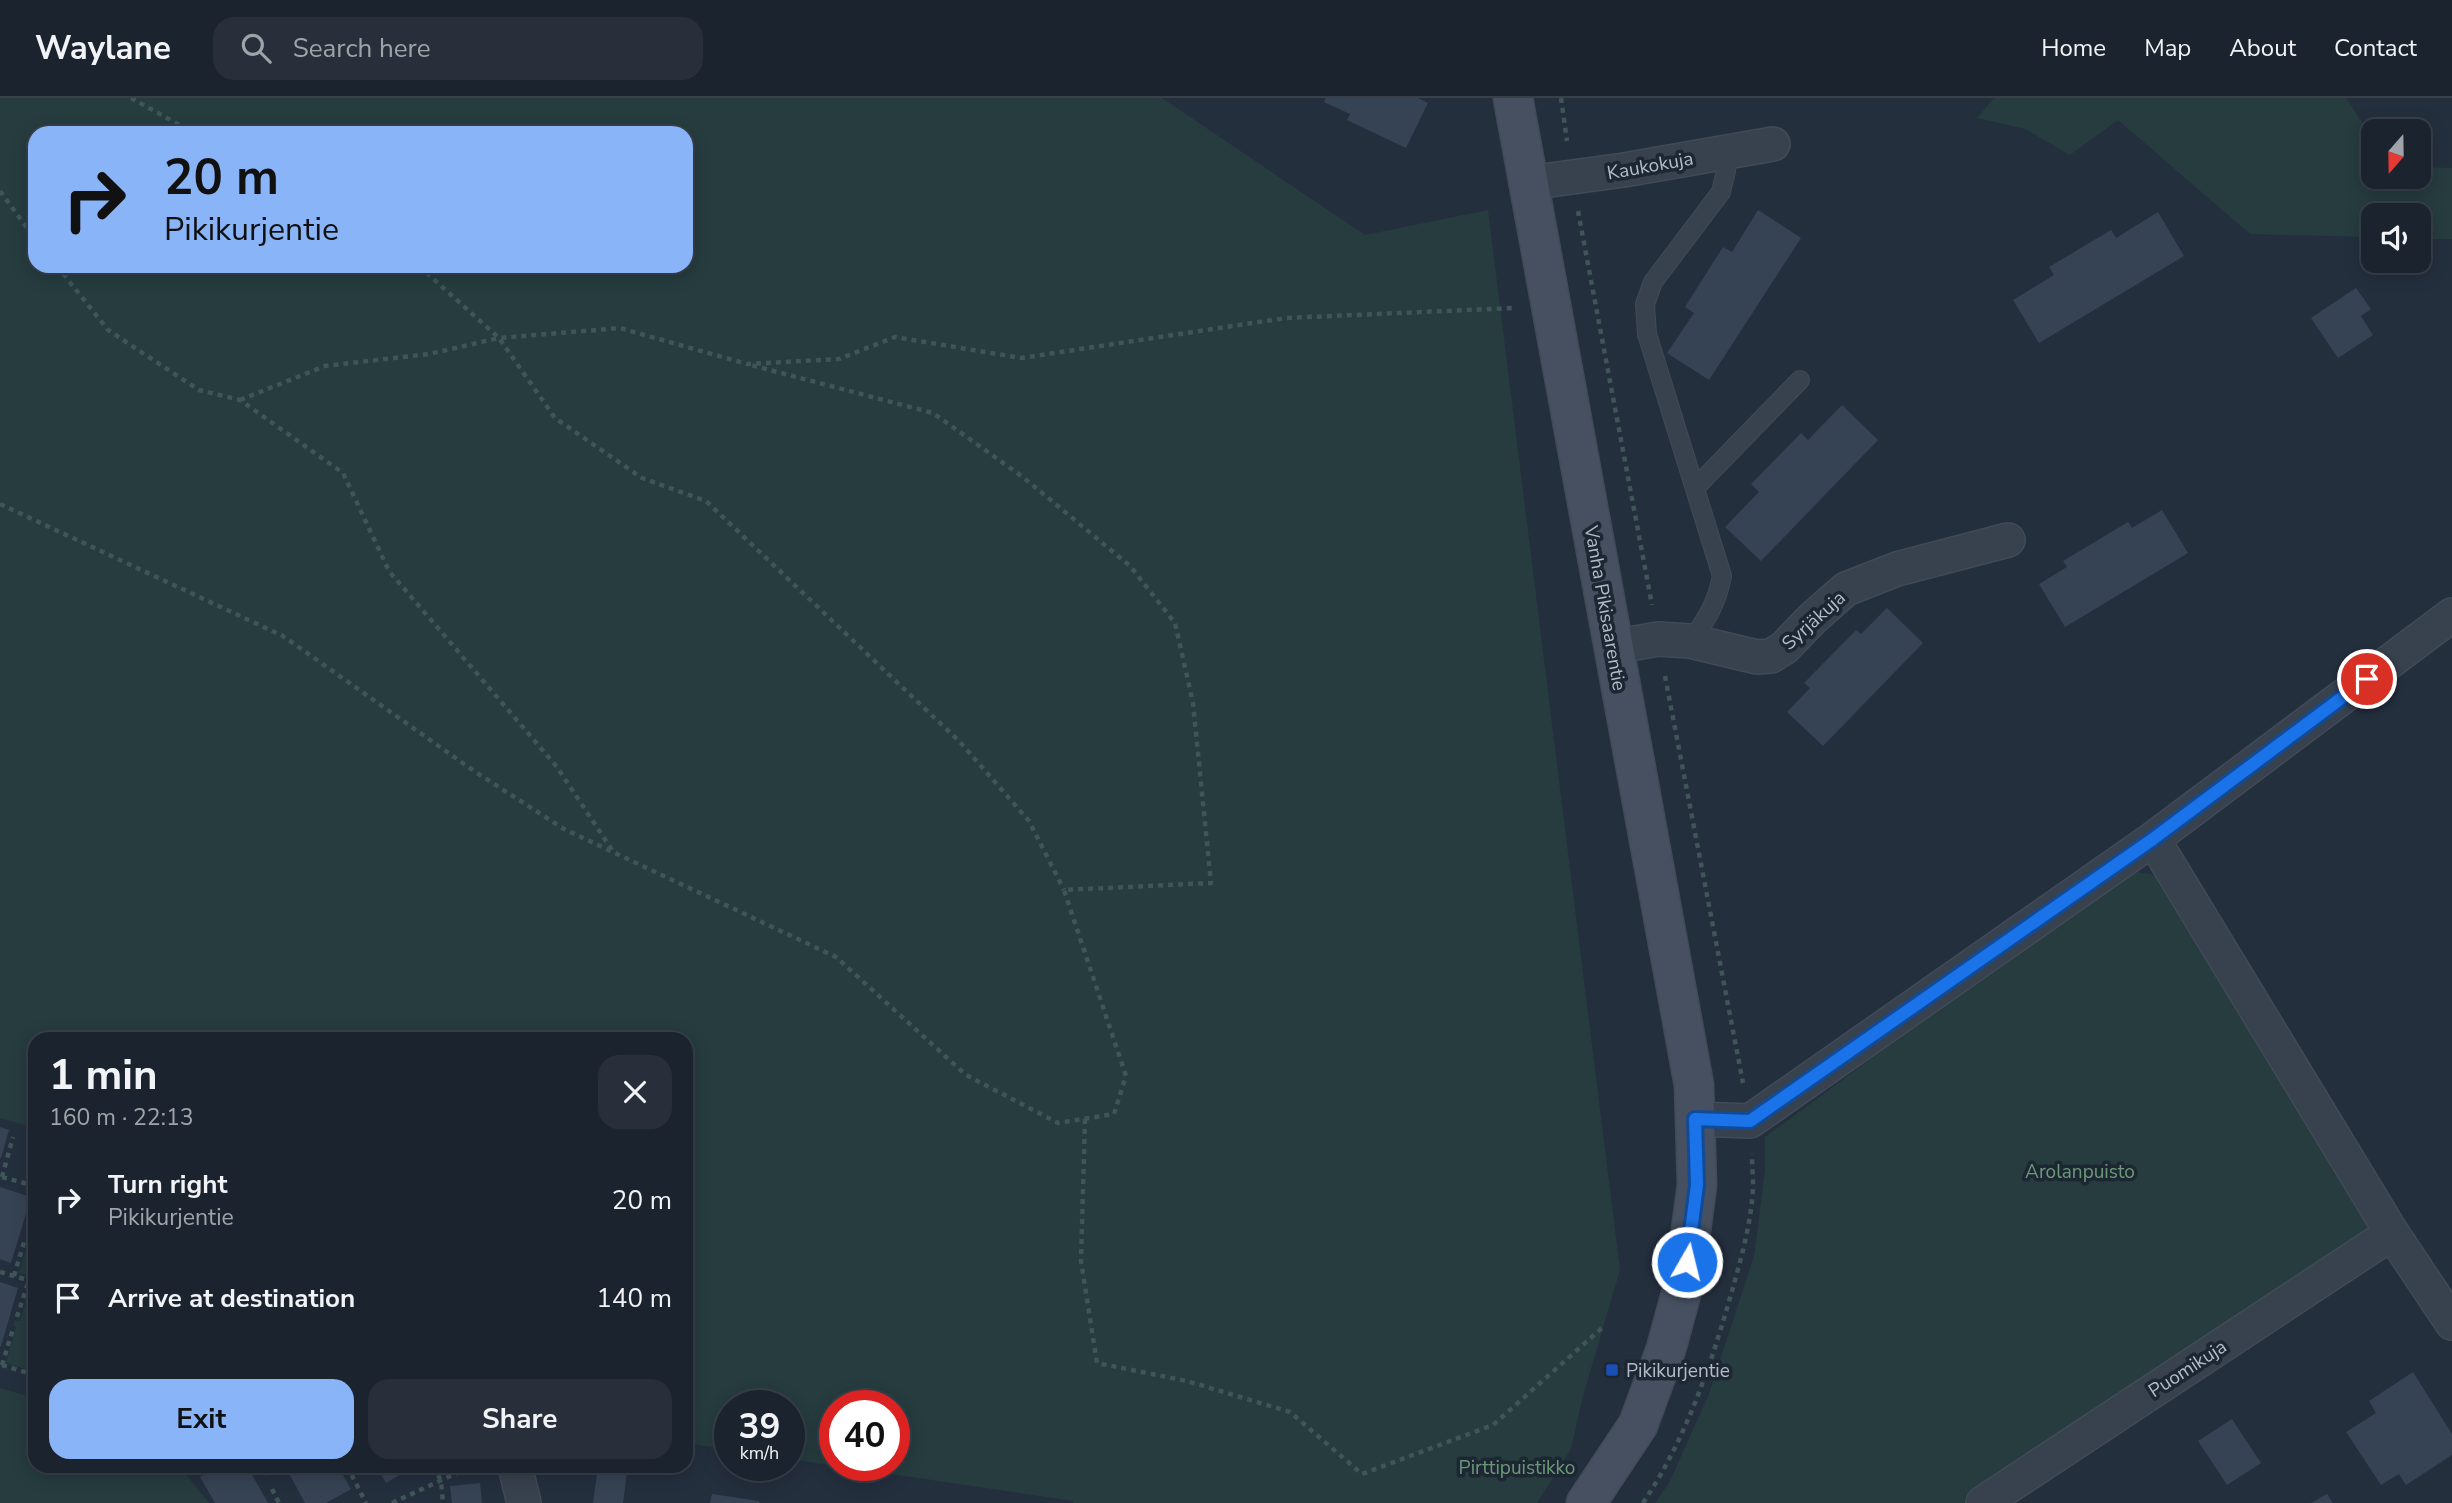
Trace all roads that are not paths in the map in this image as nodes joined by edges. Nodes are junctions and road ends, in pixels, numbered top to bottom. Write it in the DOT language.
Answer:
graph roads {
  1 [pos="1513,98"];
  2 [pos="1773,144"];
  3 [pos="1723,152"];
  4 [pos="1528,183"];
  5 [pos="1800,380"];
  6 [pos="1695,488"];
  7 [pos="2008,540"];
  8 [pos="2452,615"];
  9 [pos="1690,641"];
  10 [pos="1613,647"];
  11 [pos="2153,839"];
  12 [pos="1695,1119"];
  13 [pos="2392,1233"];
  14 [pos="2452,1323"];
  15 [pos="517,1473"];
  16 [pos="524,1503"];
  17 [pos="1586,1503"];
  18 [pos="1983,1503"];
  1 -- 4 [label="street, Vanha Pikisaarentie"];
  2 -- 3 [label="street, Kaukokuja"];
  3 -- 4 [label="street, Kaukokuja"];
  3 -- 6 [label="lane"];
  4 -- 10 [label="street, Vanha Pikisaarentie"];
  5 -- 6 [label="lane"];
  6 -- 9 [label="lane"];
  7 -- 9 [label="street, Syrjäkuja"];
  8 -- 11 [label="street"];
  9 -- 10 [label="street, Syrjäkuja"];
  10 -- 12 [label="street, Vanha Pikisaarentie"];
  11 -- 12 [label="street"];
  11 -- 13 [label="street"];
  12 -- 17 [label="street, Vanha Pikisaarentie"];
  13 -- 14 [label="street"];
  13 -- 18 [label="street, Puomikuja"];
  15 -- 16 [label="street"];
}
